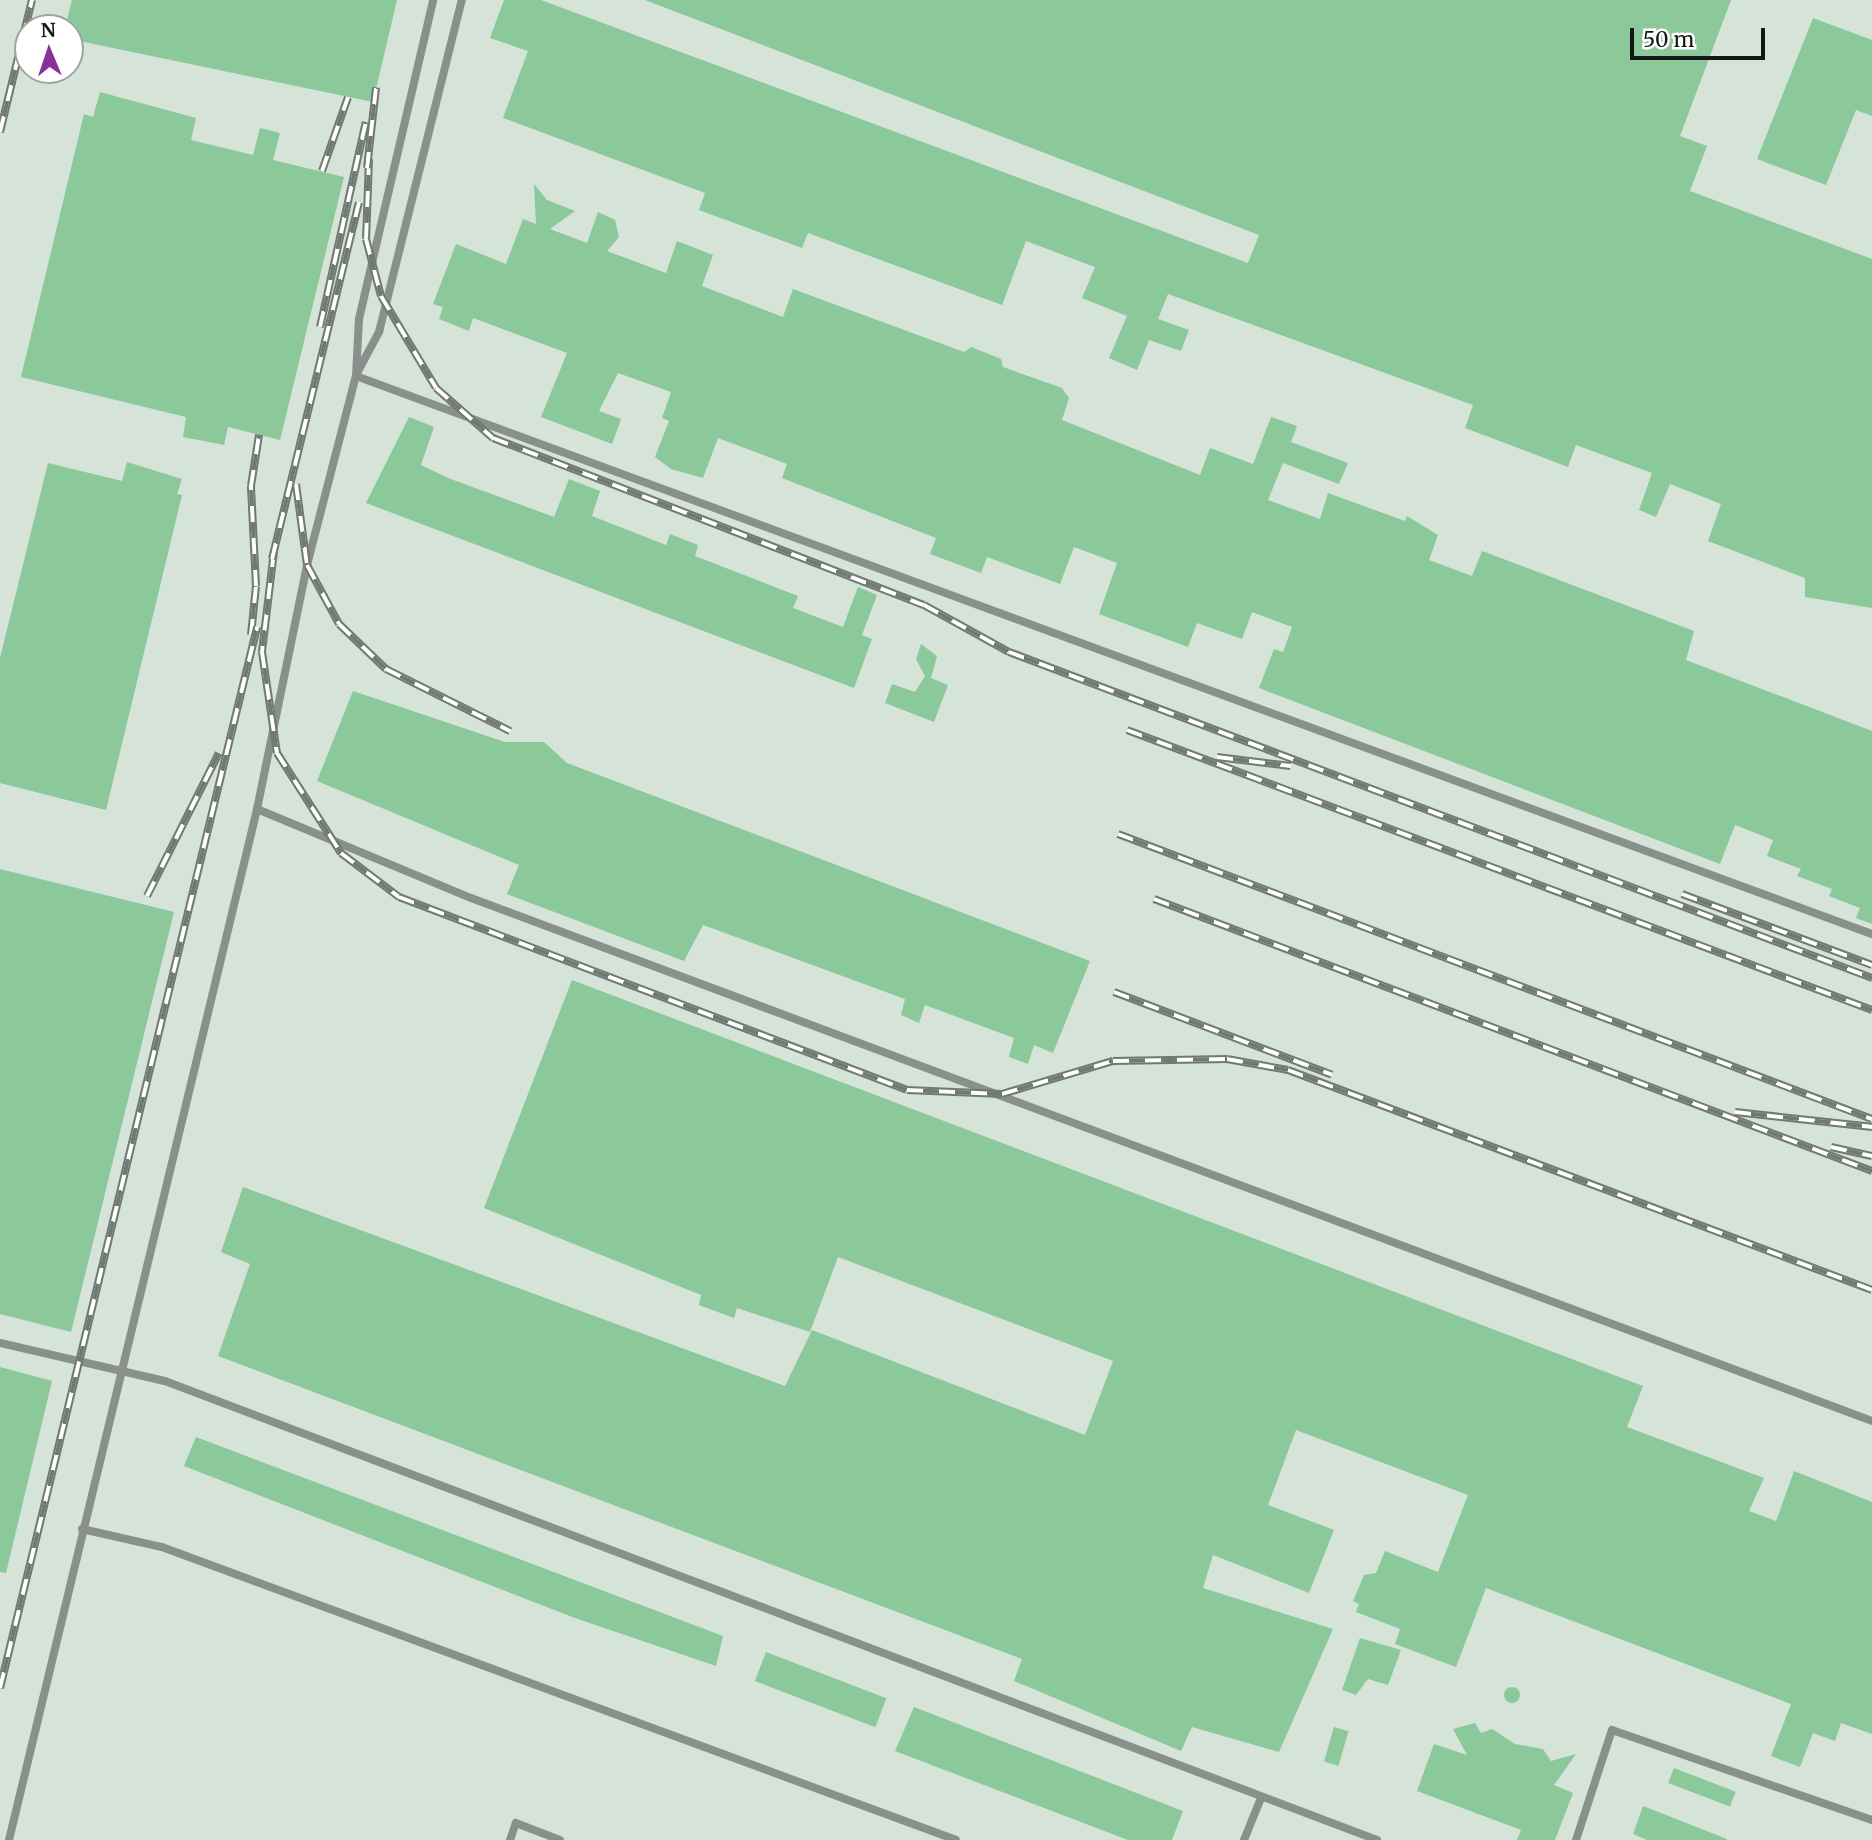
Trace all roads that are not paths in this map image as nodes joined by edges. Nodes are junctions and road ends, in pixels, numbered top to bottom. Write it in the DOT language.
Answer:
graph roads {
  1 [pos="433,0"];
  2 [pos="462,0"];
  3 [pos="356,376"];
  4 [pos="257,808"];
  5 [pos="1872,934"];
  6 [pos="0,1343"];
  7 [pos="121,1371"];
  8 [pos="1872,1421"];
  9 [pos="82,1529"];
  10 [pos="1261,1798"];
  11 [pos="1872,1820"];
  12 [pos="9,1840"];
  13 [pos="510,1840"];
  14 [pos="560,1840"];
  15 [pos="956,1840"];
  16 [pos="1244,1840"];
  17 [pos="1377,1840"];
  18 [pos="1576,1840"];
  1 -- 3 [label="lane"];
  2 -- 3 [label="lane"];
  3 -- 4 [label="lane"];
  3 -- 5 [label="lane"];
  4 -- 7 [label="lane"];
  4 -- 8 [label="lane"];
  6 -- 7 [label="lane"];
  7 -- 9 [label="lane"];
  7 -- 10 [label="lane"];
  9 -- 12 [label="lane"];
  9 -- 15 [label="lane"];
  10 -- 16 [label="lane"];
  10 -- 17 [label="lane"];
  11 -- 18 [label="lane"];
  13 -- 14 [label="lane"];
}
